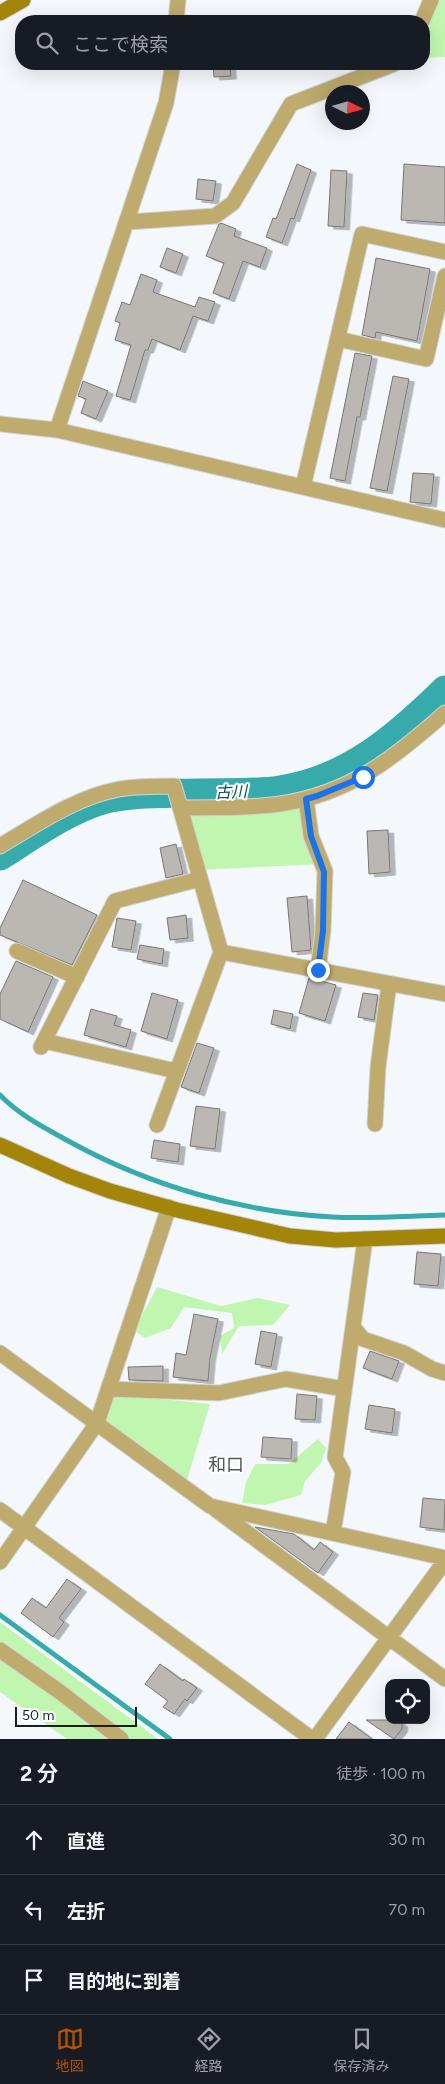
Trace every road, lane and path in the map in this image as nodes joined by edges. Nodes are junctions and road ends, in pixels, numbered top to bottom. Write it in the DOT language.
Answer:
graph roads {
  1 [pos="23,0"];
  2 [pos="178,0"];
  3 [pos="431,0"];
  4 [pos="0,13"];
  5 [pos="177,15"];
  6 [pos="425,15"];
  7 [pos="172,70"];
  8 [pos="379,70"];
  9 [pos="128,222"];
  10 [pos="445,252"];
  11 [pos="445,276"];
  12 [pos="338,339"];
  13 [pos="0,424"];
  14 [pos="57,430"];
  15 [pos="303,487"];
  16 [pos="445,520"];
  17 [pos="445,713"];
  18 [pos="306,799"];
  19 [pos="180,808"];
  20 [pos="0,846"];
  21 [pos="200,879"];
  22 [pos="17,951"];
  23 [pos="221,952"];
  24 [pos="318,970"];
  25 [pos="76,977"];
  26 [pos="389,984"];
  27 [pos="445,994"];
  28 [pos="176,1071"];
  29 [pos="376,1124"];
  30 [pos="157,1125"];
  31 [pos="0,1145"];
  32 [pos="169,1207"];
  33 [pos="445,1236"];
  34 [pos="365,1239"];
  35 [pos="353,1327"];
  36 [pos="0,1353"];
  37 [pos="445,1373"];
  38 [pos="109,1389"];
  39 [pos="344,1389"];
  40 [pos="97,1423"];
  41 [pos="210,1506"];
  42 [pos="0,1510"];
  43 [pos="24,1528"];
  44 [pos="333,1533"];
  45 [pos="445,1560"];
  46 [pos="0,1562"];
  47 [pos="388,1637"];
  48 [pos="0,1650"];
  49 [pos="445,1679"];
  50 [pos="121,1739"];
  51 [pos="314,1739"];
  1 -- 4 [label="street"];
  2 -- 5 [label="street"];
  3 -- 6 [label="street"];
  7 -- 9 [label="street"];
  8 -- 9 [label="street"];
  9 -- 14 [label="street"];
  10 -- 12 [label="street"];
  11 -- 12 [label="street"];
  12 -- 15 [label="street"];
  13 -- 14 [label="street"];
  14 -- 15 [label="street"];
  15 -- 16 [label="street"];
  17 -- 18 [label="street"];
  18 -- 19 [label="street"];
  18 -- 24 [label="street"];
  19 -- 20 [label="street"];
  19 -- 21 [label="street"];
  21 -- 23 [label="street"];
  21 -- 25 [label="street"];
  22 -- 25 [label="street"];
  23 -- 24 [label="street"];
  23 -- 28 [label="street"];
  24 -- 26 [label="street"];
  25 -- 28 [label="street"];
  26 -- 27 [label="street"];
  26 -- 29 [label="street"];
  28 -- 30 [label="street"];
  31 -- 32 [label="street"];
  32 -- 34 [label="street"];
  32 -- 38 [label="street"];
  33 -- 34 [label="street"];
  34 -- 35 [label="street"];
  35 -- 37 [label="street"];
  35 -- 39 [label="street"];
  36 -- 40 [label="street"];
  38 -- 39 [label="street"];
  38 -- 40 [label="street"];
  39 -- 44 [label="street"];
  40 -- 41 [label="street"];
  40 -- 43 [label="street"];
  41 -- 44 [label="street"];
  41 -- 47 [label="street"];
  42 -- 43 [label="street"];
  43 -- 46 [label="street"];
  43 -- 51 [label="street"];
  44 -- 45 [label="street"];
  45 -- 47 [label="street"];
  47 -- 49 [label="street"];
  47 -- 51 [label="street"];
  48 -- 50 [label="street"];
}
